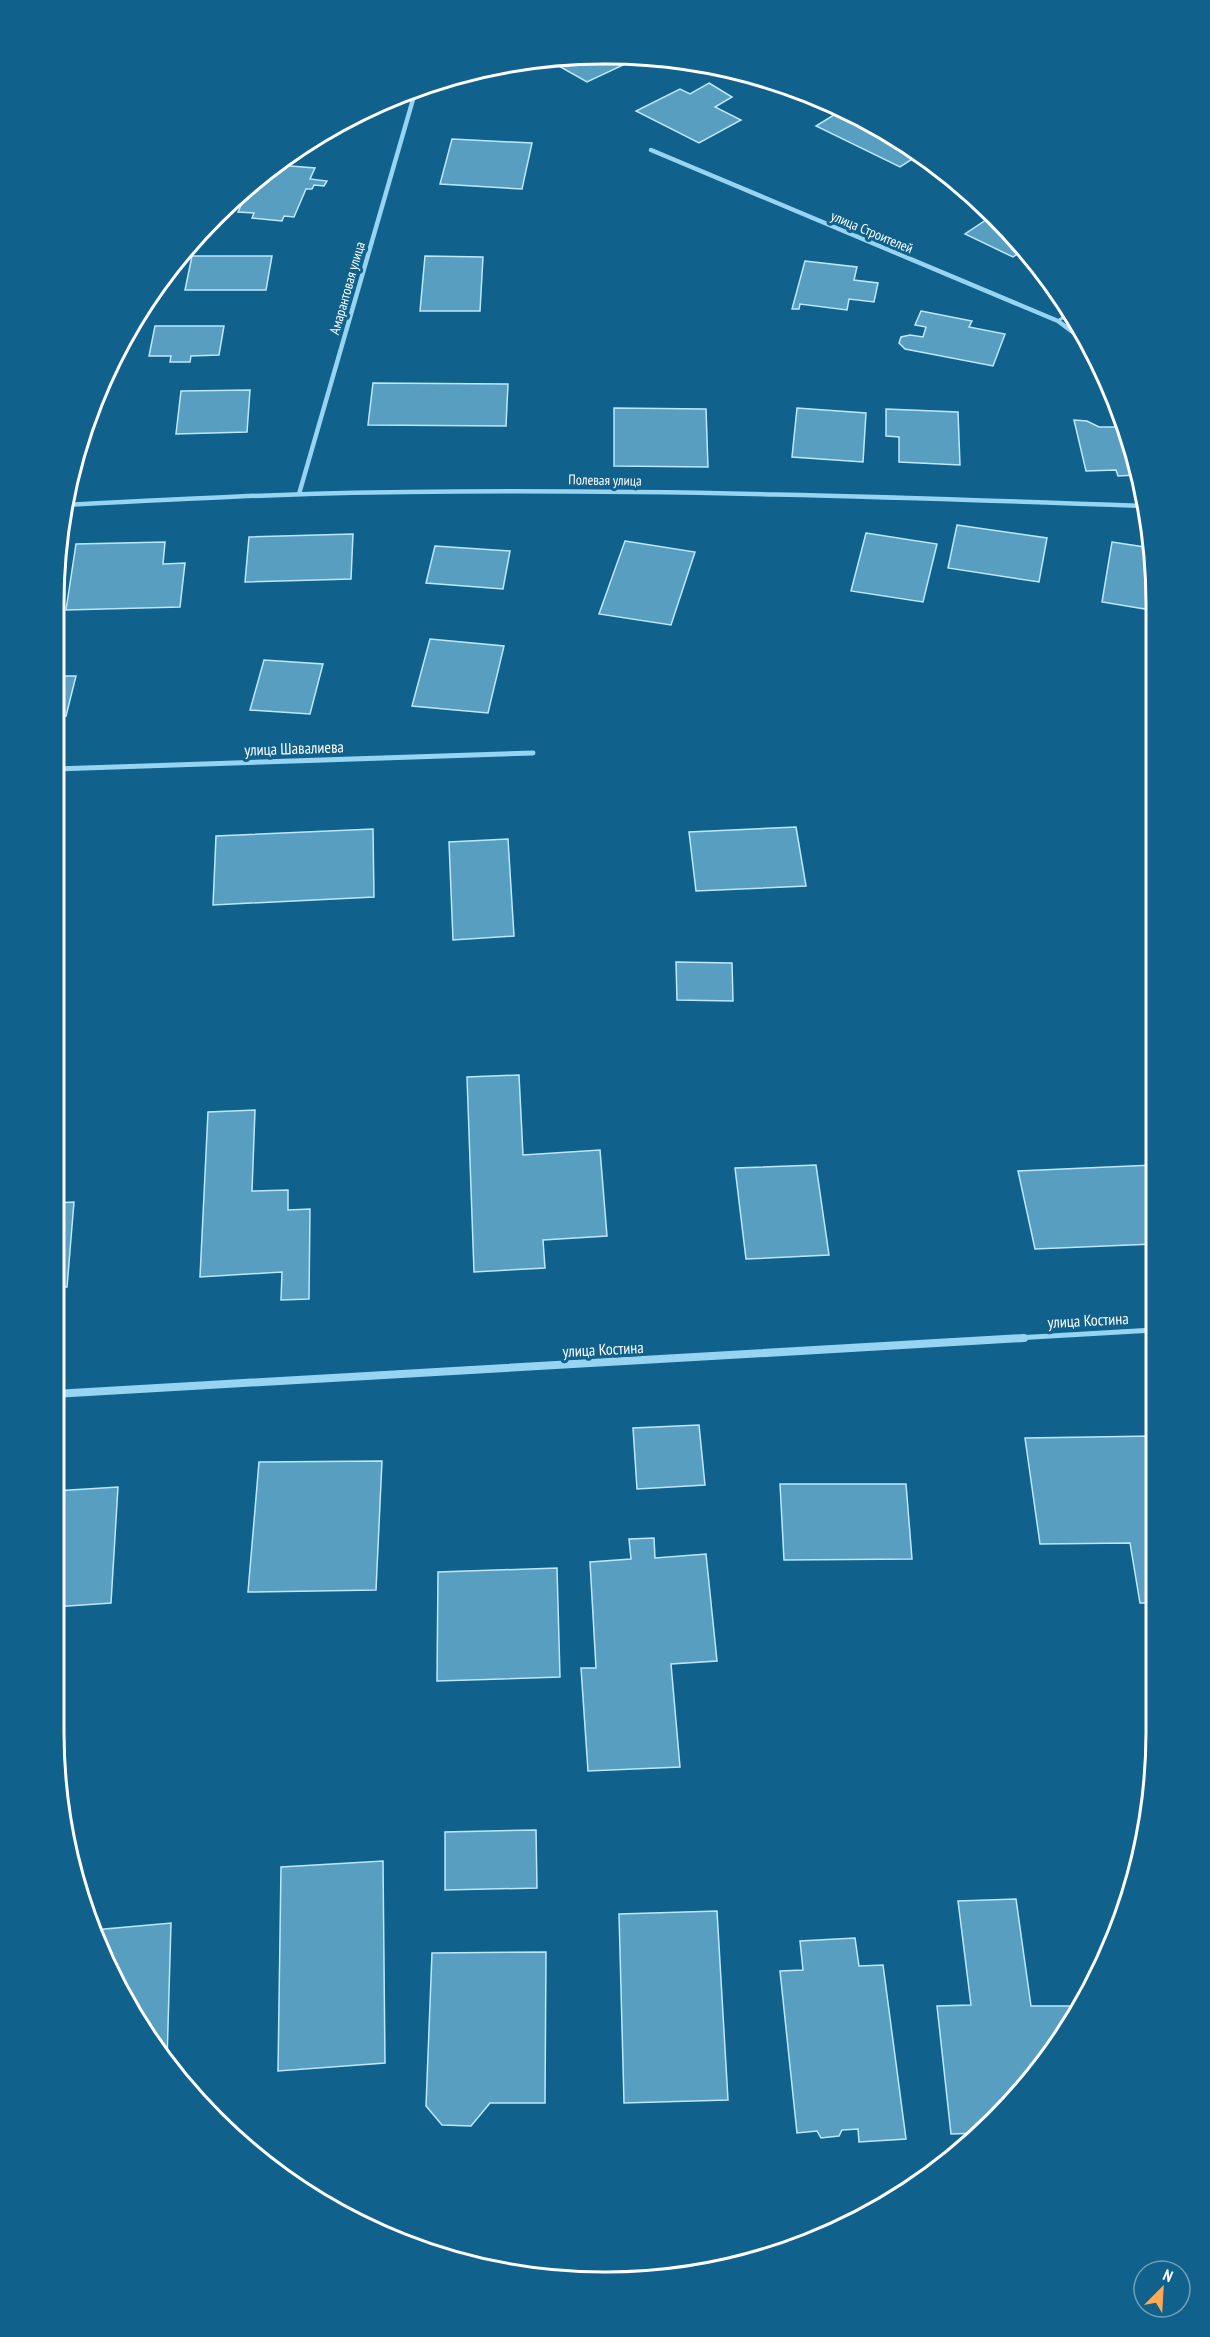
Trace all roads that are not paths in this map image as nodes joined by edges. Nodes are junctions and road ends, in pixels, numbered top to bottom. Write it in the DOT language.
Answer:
graph roads {
  1 [pos="413,100"];
  2 [pos="651,150"];
  3 [pos="1062,318"];
  4 [pos="1058,321"];
  5 [pos="1070,330"];
  6 [pos="299,494"];
  7 [pos="74,505"];
  8 [pos="1136,507"];
  9 [pos="533,753"];
  10 [pos="64,769"];
  11 [pos="1146,1330"];
  12 [pos="64,1393"];
  1 -- 6 [label="street, Амарантовая улица"];
  2 -- 4 [label="street, улица Строителей"];
  3 -- 4 [label="lane"];
  4 -- 5 [label="street, улица Строителей"];
  6 -- 7 [label="street, Полевая улица"];
  6 -- 8 [label="street, Полевая улица"];
  9 -- 10 [label="street, улица Шавалиева"];
  11 -- 12 [label="street, улица Костина"];
}
